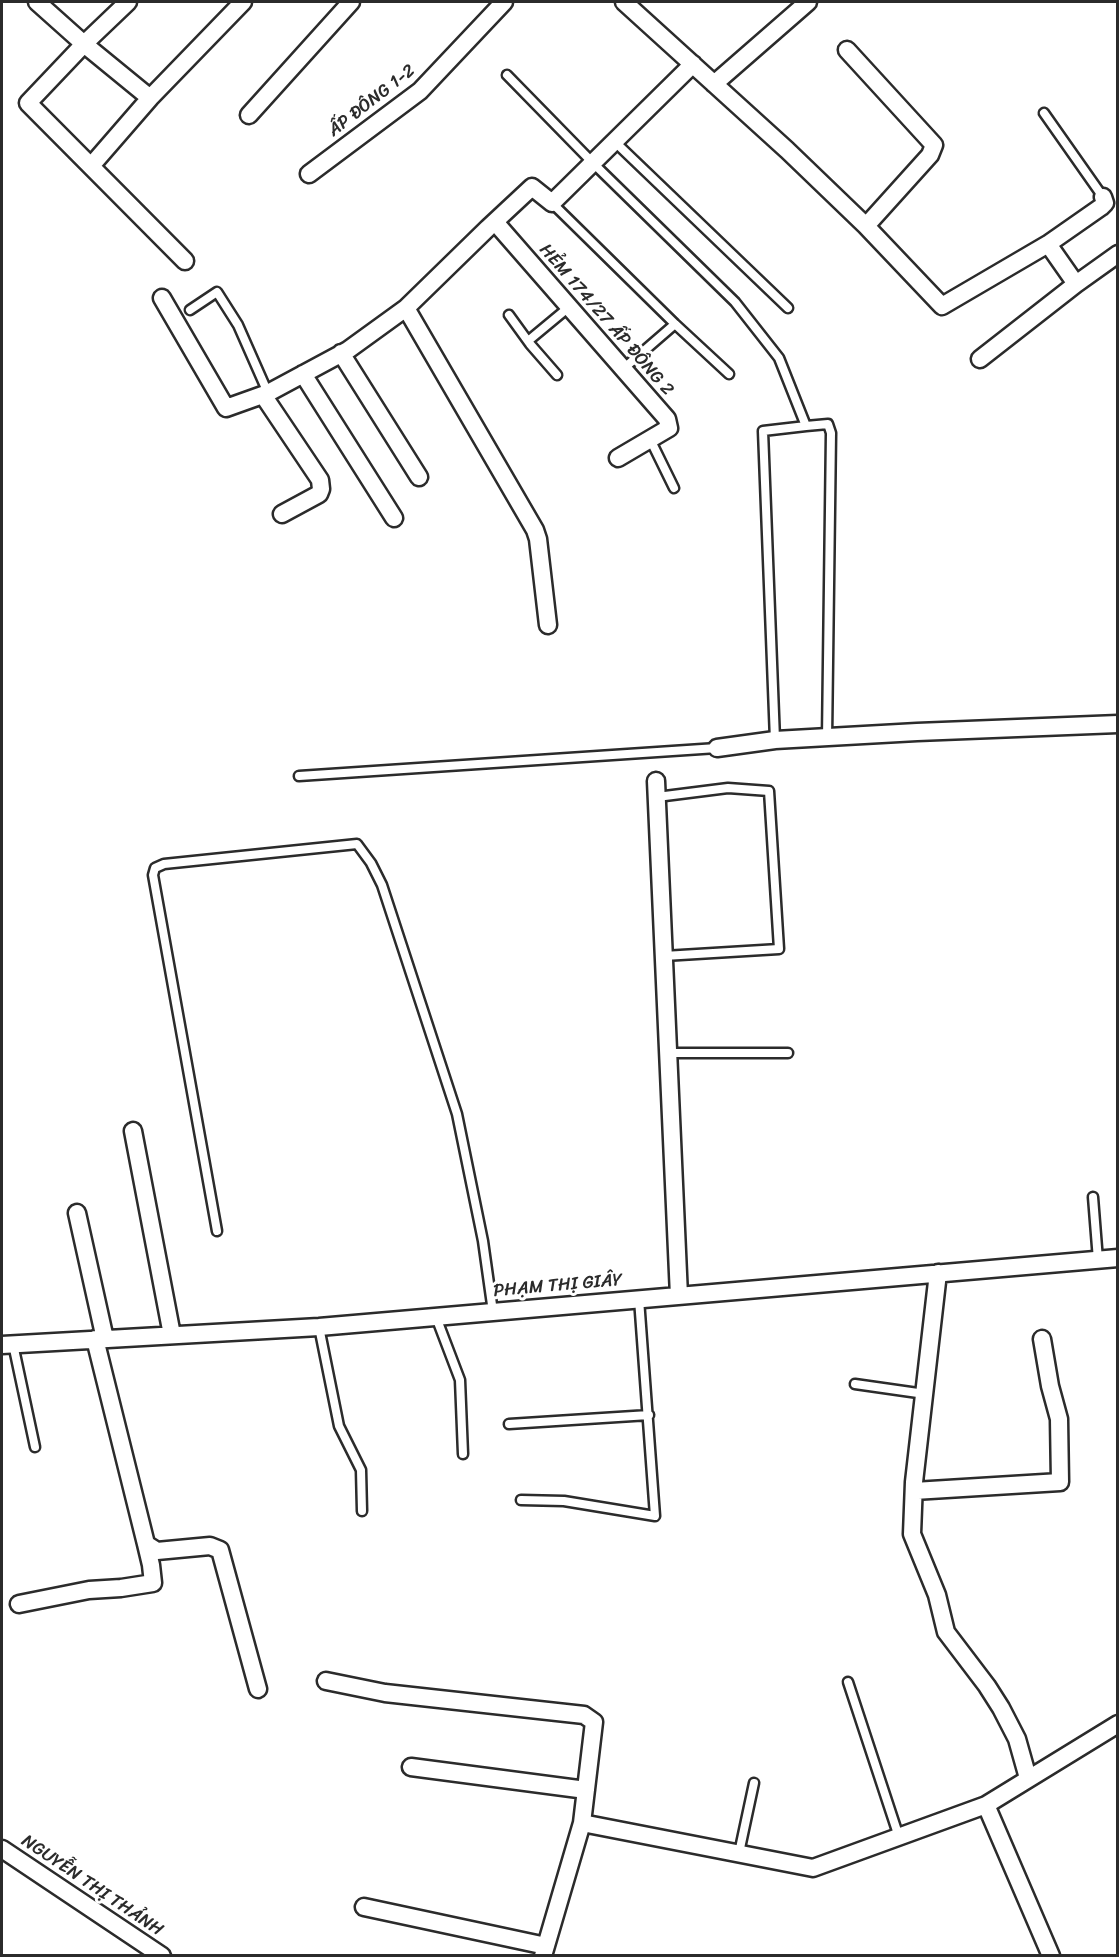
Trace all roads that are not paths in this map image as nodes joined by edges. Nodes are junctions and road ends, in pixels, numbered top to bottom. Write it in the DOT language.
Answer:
graph roads {
  1 [pos="37,2"];
  2 [pos="128,2"];
  3 [pos="243,2"];
  4 [pos="351,2"];
  5 [pos="504,2"];
  6 [pos="624,2"];
  7 [pos="808,2"];
  8 [pos="84,44"];
  9 [pos="847,50"];
  10 [pos="693,64"];
  11 [pos="507,75"];
  12 [pos="714,84"];
  13 [pos="150,99"];
  14 [pos="1044,113"];
  15 [pos="249,115"];
  16 [pos="615,142"];
  17 [pos="594,164"];
  18 [pos="91,166"];
  19 [pos="309,174"];
  20 [pos="1104,197"];
  21 [pos="552,203"];
  22 [pos="495,222"];
  23 [pos="866,226"];
  24 [pos="1048,244"];
  25 [pos="1118,254"];
  26 [pos="185,261"];
  27 [pos="1077,285"];
  28 [pos="162,298"];
  29 [pos="568,307"];
  30 [pos="406,308"];
  31 [pos="788,308"];
  32 [pos="190,310"];
  33 [pos="509,315"];
  34 [pos="675,324"];
  35 [pos="528,341"];
  36 [pos="342,353"];
  37 [pos="980,359"];
  38 [pos="623,369"];
  39 [pos="303,374"];
  40 [pos="729,374"];
  41 [pos="557,375"];
  42 [pos="265,394"];
  43 [pos="806,426"];
  44 [pos="650,439"];
  45 [pos="618,458"];
  46 [pos="419,477"];
  47 [pos="674,488"];
  48 [pos="282,514"];
  49 [pos="394,518"];
  50 [pos="548,625"];
  51 [pos="1118,724"];
  52 [pos="827,738"];
  53 [pos="775,740"];
  54 [pos="717,748"];
  55 [pos="299,776"];
  56 [pos="657,789"];
  57 [pos="664,956"];
  58 [pos="668,1053"];
  59 [pos="788,1053"];
  60 [pos="133,1131"];
  61 [pos="1093,1197"];
  62 [pos="77,1213"];
  63 [pos="217,1231"];
  64 [pos="1118,1258"];
  65 [pos="1098,1260"];
  66 [pos="938,1273"];
  67 [pos="679,1296"];
  68 [pos="639,1299"];
  69 [pos="493,1312"];
  70 [pos="436,1317"];
  71 [pos="319,1327"];
  72 [pos="172,1335"];
  73 [pos="100,1339"];
  74 [pos="1042,1339"];
  75 [pos="7,1345"];
  76 [pos="855,1384"];
  77 [pos="924,1394"];
  78 [pos="649,1415"];
  79 [pos="509,1424"];
  80 [pos="35,1447"];
  81 [pos="463,1454"];
  82 [pos="914,1491"];
  83 [pos="520,1500"];
  84 [pos="362,1511"];
  85 [pos="146,1544"];
  86 [pos="19,1604"];
  87 [pos="326,1681"];
  88 [pos="848,1682"];
  89 [pos="258,1689"];
  90 [pos="1118,1724"];
  91 [pos="411,1767"];
  92 [pos="1028,1778"];
  93 [pos="754,1783"];
  94 [pos="586,1790"];
  95 [pos="986,1805"];
  96 [pos="582,1823"];
  97 [pos="899,1837"];
  98 [pos="2,1849"];
  99 [pos="739,1853"];
  100 [pos="364,1907"];
  101 [pos="545,1951"];
  102 [pos="162,1956"];
  103 [pos="1052,1956"];
  1 -- 8 [label="street"];
  2 -- 8 [label="street"];
  3 -- 13 [label="street"];
  4 -- 15 [label="street"];
  5 -- 19 [label="street, ẤP ĐÔNG 1-2"];
  6 -- 10 [label="street"];
  7 -- 12 [label="street"];
  8 -- 13 [label="street"];
  8 -- 18 [label="street"];
  9 -- 23 [label="street"];
  10 -- 12 [label="street"];
  10 -- 16 [label="street"];
  11 -- 17 [label="lane"];
  12 -- 23 [label="street"];
  13 -- 18 [label="street"];
  14 -- 20 [label="lane"];
  16 -- 17 [label="street"];
  16 -- 31 [label="lane"];
  17 -- 21 [label="street"];
  17 -- 43 [label="lane"];
  18 -- 26 [label="street"];
  20 -- 24 [label="street"];
  21 -- 22 [label="street"];
  21 -- 34 [label="lane"];
  22 -- 29 [label="street, HẺM 174/27 ẤP ĐÔNG 2"];
  22 -- 30 [label="street"];
  23 -- 24 [label="street"];
  24 -- 27 [label="street"];
  25 -- 27 [label="street"];
  27 -- 37 [label="street"];
  28 -- 42 [label="street"];
  29 -- 35 [label="lane"];
  29 -- 38 [label="street, HẺM 174/27 ẤP ĐÔNG 2"];
  30 -- 36 [label="street"];
  30 -- 50 [label="street"];
  32 -- 42 [label="lane"];
  33 -- 35 [label="lane"];
  34 -- 38 [label="lane"];
  34 -- 40 [label="lane"];
  35 -- 41 [label="lane"];
  36 -- 39 [label="street"];
  36 -- 46 [label="street"];
  38 -- 44 [label="street, HẺM 174/27 ẤP ĐÔNG 2"];
  39 -- 42 [label="street"];
  39 -- 49 [label="street"];
  42 -- 48 [label="street"];
  43 -- 52 [label="lane"];
  43 -- 53 [label="lane"];
  44 -- 45 [label="street, HẺM 174/27 ẤP ĐÔNG 2"];
  44 -- 47 [label="lane"];
  51 -- 52 [label="street"];
  52 -- 53 [label="street"];
  53 -- 54 [label="street"];
  54 -- 55 [label="lane"];
  56 -- 57 [label="street"];
  56 -- 57 [label="lane"];
  57 -- 58 [label="street"];
  58 -- 59 [label="lane"];
  58 -- 67 [label="street"];
  60 -- 72 [label="street"];
  61 -- 65 [label="lane"];
  62 -- 73 [label="street"];
  63 -- 69 [label="lane"];
  64 -- 65 [label="street, PHẠM THỊ GIÂY"];
  65 -- 66 [label="street, PHẠM THỊ GIÂY"];
  66 -- 67 [label="street, PHẠM THỊ GIÂY"];
  66 -- 77 [label="street"];
  67 -- 68 [label="street, PHẠM THỊ GIÂY"];
  68 -- 69 [label="street, PHẠM THỊ GIÂY"];
  68 -- 78 [label="lane"];
  69 -- 70 [label="street, PHẠM THỊ GIÂY"];
  70 -- 71 [label="street, PHẠM THỊ GIÂY"];
  70 -- 81 [label="lane"];
  71 -- 72 [label="street, PHẠM THỊ GIÂY"];
  71 -- 84 [label="lane"];
  72 -- 73 [label="street, PHẠM THỊ GIÂY"];
  73 -- 75 [label="street, PHẠM THỊ GIÂY"];
  73 -- 85 [label="street"];
  74 -- 82 [label="street"];
  75 -- 80 [label="lane"];
  76 -- 77 [label="lane"];
  77 -- 82 [label="street"];
  78 -- 79 [label="lane"];
  78 -- 83 [label="lane"];
  82 -- 92 [label="street"];
  85 -- 86 [label="street"];
  85 -- 89 [label="street"];
  87 -- 94 [label="street"];
  88 -- 97 [label="lane"];
  90 -- 92 [label="street"];
  91 -- 94 [label="street"];
  92 -- 95 [label="street"];
  93 -- 99 [label="lane"];
  94 -- 96 [label="street"];
  95 -- 97 [label="street"];
  95 -- 103 [label="street"];
  96 -- 99 [label="street"];
  96 -- 101 [label="street"];
  97 -- 99 [label="street"];
  98 -- 102 [label="street, NGUYỄN THỊ THẢNH"];
  100 -- 101 [label="street"];
}
